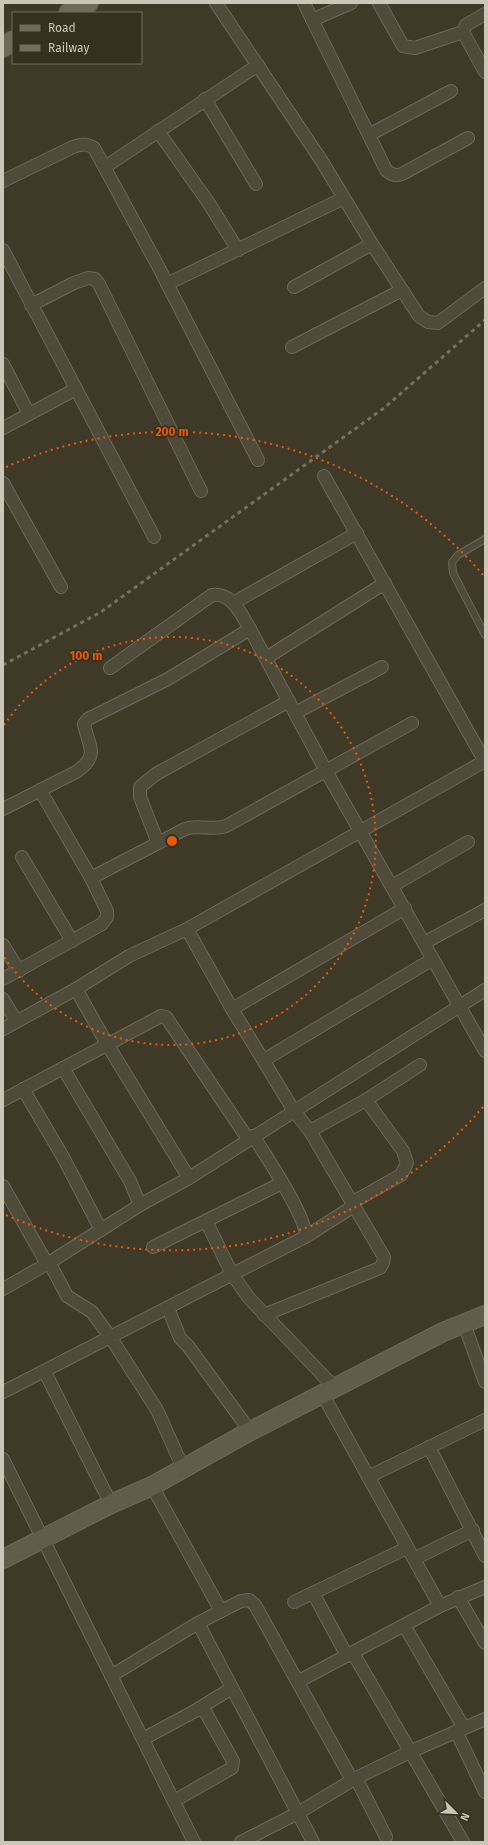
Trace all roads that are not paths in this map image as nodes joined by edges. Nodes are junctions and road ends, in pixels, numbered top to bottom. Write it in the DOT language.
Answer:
graph roads {
  1 [pos="88,3"];
  2 [pos="216,3"];
  3 [pos="304,3"];
  4 [pos="351,3"];
  5 [pos="379,3"];
  6 [pos="71,12"];
  7 [pos="485,14"];
  8 [pos="312,20"];
  9 [pos="463,32"];
  10 [pos="12,42"];
  11 [pos="3,46"];
  12 [pos="258,65"];
  13 [pos="485,72"];
  14 [pos="450,91"];
  15 [pos="205,99"];
  16 [pos="158,131"];
  17 [pos="369,135"];
  18 [pos="468,138"];
  19 [pos="105,167"];
  20 [pos="3,180"];
  21 [pos="256,184"];
  22 [pos="344,198"];
  23 [pos="372,244"];
  24 [pos="238,250"];
  25 [pos="3,251"];
  26 [pos="167,284"];
  27 [pos="294,287"];
  28 [pos="485,288"];
  29 [pos="402,290"];
  30 [pos="32,305"];
  31 [pos="292,347"];
  32 [pos="3,364"];
  33 [pos="76,388"];
  34 [pos="29,414"];
  35 [pos="3,428"];
  36 [pos="258,460"];
  37 [pos="324,476"];
  38 [pos="3,483"];
  39 [pos="201,491"];
  40 [pos="357,533"];
  41 [pos="154,537"];
  42 [pos="485,540"];
  43 [pos="385,583"];
  44 [pos="61,587"];
  45 [pos="233,603"];
  46 [pos="250,629"];
  47 [pos="485,635"];
  48 [pos="266,658"];
  49 [pos="382,667"];
  50 [pos="110,668"];
  51 [pos="288,700"];
  52 [pos="295,713"];
  53 [pos="412,723"];
  54 [pos="485,761"];
  55 [pos="326,771"];
  56 [pos="40,790"];
  57 [pos="3,809"];
  58 [pos="360,832"];
  59 [pos="468,842"];
  60 [pos="158,843"];
  61 [pos="22,857"];
  62 [pos="91,878"];
  63 [pos="392,886"];
  64 [pos="405,908"];
  65 [pos="485,910"];
  66 [pos="187,929"];
  67 [pos="72,941"];
  68 [pos="424,942"];
  69 [pos="3,945"];
  70 [pos="433,959"];
  71 [pos="19,971"];
  72 [pos="3,979"];
  73 [pos="76,989"];
  74 [pos="485,990"];
  75 [pos="3,999"];
  76 [pos="458,1006"];
  77 [pos="232,1009"];
  78 [pos="16,1022"];
  79 [pos="3,1029"];
  80 [pos="107,1044"];
  81 [pos="485,1051"];
  82 [pos="264,1060"];
  83 [pos="420,1065"];
  84 [pos="63,1068"];
  85 [pos="24,1089"];
  86 [pos="3,1100"];
  87 [pos="366,1100"];
  88 [pos="294,1111"];
  89 [pos="310,1131"];
  90 [pos="251,1138"];
  91 [pos="189,1178"];
  92 [pos="282,1183"];
  93 [pos="3,1186"];
  94 [pos="354,1204"];
  95 [pos="140,1205"];
  96 [pos="206,1221"];
  97 [pos="100,1230"];
  98 [pos="305,1237"];
  99 [pos="153,1247"];
  100 [pos="48,1263"];
  101 [pos="232,1274"];
  102 [pos="3,1289"];
  103 [pos="168,1308"];
  104 [pos="264,1315"];
  105 [pos="485,1315"];
  106 [pos="464,1324"];
  107 [pos="111,1338"];
  108 [pos="45,1372"];
  109 [pos="485,1382"];
  110 [pos="3,1392"];
  111 [pos="329,1392"];
  112 [pos="483,1424"];
  113 [pos="250,1431"];
  114 [pos="429,1447"];
  115 [pos="3,1459"];
  116 [pos="183,1468"];
  117 [pos="368,1477"];
  118 [pos="152,1486"];
  119 [pos="111,1504"];
  120 [pos="473,1530"];
  121 [pos="43,1538"];
  122 [pos="407,1548"];
  123 [pos="485,1556"];
  124 [pos="3,1558"];
  125 [pos="414,1559"];
  126 [pos="485,1587"];
  127 [pos="313,1593"];
  128 [pos="458,1597"];
  129 [pos="294,1602"];
  130 [pos="440,1606"];
  131 [pos="221,1611"];
  132 [pos="198,1623"];
  133 [pos="404,1625"];
  134 [pos="485,1643"];
  135 [pos="350,1654"];
  136 [pos="112,1676"];
  137 [pos="298,1681"];
  138 [pos="232,1688"];
  139 [pos="198,1709"];
  140 [pos="485,1719"];
  141 [pos="460,1730"];
  142 [pos="143,1740"];
  143 [pos="412,1751"];
  144 [pos="354,1779"];
  145 [pos="485,1792"];
  146 [pos="174,1801"];
  147 [pos="298,1813"];
  148 [pos="386,1837"];
  149 [pos="194,1842"];
  150 [pos="241,1842"];
  151 [pos="314,1842"];
  152 [pos="463,1842"];
  1 -- 6 [label="main road"];
  2 -- 12 [label="street"];
  3 -- 8 [label="street"];
  4 -- 8 [label="street"];
  5 -- 9 [label="street"];
  7 -- 9 [label="street"];
  8 -- 17 [label="street"];
  9 -- 13 [label="street"];
  10 -- 11 [label="main road"];
  12 -- 15 [label="street"];
  12 -- 22 [label="street"];
  14 -- 17 [label="street"];
  15 -- 16 [label="street"];
  15 -- 21 [label="street"];
  16 -- 19 [label="street"];
  16 -- 24 [label="street"];
  17 -- 18 [label="street"];
  19 -- 20 [label="street"];
  19 -- 26 [label="street"];
  22 -- 23 [label="street"];
  22 -- 24 [label="street"];
  23 -- 27 [label="street"];
  23 -- 29 [label="street"];
  24 -- 26 [label="street"];
  25 -- 30 [label="street"];
  26 -- 36 [label="street"];
  28 -- 29 [label="street"];
  29 -- 31 [label="street"];
  30 -- 33 [label="street"];
  30 -- 39 [label="street"];
  32 -- 34 [label="street"];
  33 -- 34 [label="street"];
  33 -- 41 [label="street"];
  34 -- 35 [label="street"];
  37 -- 40 [label="street"];
  38 -- 44 [label="street"];
  40 -- 43 [label="street"];
  40 -- 45 [label="street"];
  42 -- 47 [label="lane"];
  43 -- 48 [label="street"];
  43 -- 54 [label="street"];
  45 -- 46 [label="street"];
  45 -- 50 [label="street"];
  46 -- 48 [label="street"];
  46 -- 56 [label="street"];
  48 -- 51 [label="street"];
  49 -- 52 [label="street"];
  51 -- 52 [label="street"];
  51 -- 60 [label="street"];
  52 -- 55 [label="street"];
  53 -- 55 [label="street"];
  54 -- 58 [label="street"];
  55 -- 58 [label="street"];
  55 -- 60 [label="street"];
  56 -- 57 [label="street"];
  56 -- 62 [label="street"];
  58 -- 63 [label="street"];
  58 -- 66 [label="street"];
  59 -- 63 [label="street"];
  60 -- 62 [label="street"];
  61 -- 67 [label="street"];
  62 -- 67 [label="street"];
  63 -- 64 [label="street"];
  64 -- 68 [label="street"];
  64 -- 77 [label="street"];
  65 -- 68 [label="street"];
  66 -- 73 [label="street"];
  66 -- 77 [label="street"];
  67 -- 71 [label="street"];
  68 -- 70 [label="street"];
  69 -- 71 [label="street"];
  70 -- 76 [label="street"];
  70 -- 82 [label="street"];
  71 -- 72 [label="street"];
  73 -- 78 [label="street"];
  73 -- 80 [label="street"];
  74 -- 76 [label="street"];
  75 -- 78 [label="street"];
  76 -- 81 [label="street"];
  76 -- 88 [label="street"];
  77 -- 82 [label="street"];
  78 -- 79 [label="street"];
  80 -- 84 [label="street"];
  80 -- 90 [label="street"];
  80 -- 91 [label="street"];
  82 -- 88 [label="street"];
  83 -- 87 [label="street"];
  84 -- 85 [label="street"];
  84 -- 95 [label="street"];
  85 -- 86 [label="street"];
  85 -- 97 [label="street"];
  87 -- 89 [label="street"];
  87 -- 94 [label="street"];
  88 -- 89 [label="street"];
  88 -- 90 [label="street"];
  89 -- 94 [label="street"];
  90 -- 91 [label="street"];
  90 -- 92 [label="street"];
  91 -- 95 [label="street"];
  92 -- 96 [label="street"];
  92 -- 98 [label="street"];
  93 -- 100 [label="street"];
  94 -- 98 [label="street"];
  94 -- 104 [label="street"];
  95 -- 97 [label="street"];
  96 -- 99 [label="street"];
  96 -- 101 [label="street"];
  97 -- 100 [label="street"];
  98 -- 101 [label="street"];
  100 -- 102 [label="street"];
  100 -- 107 [label="street"];
  101 -- 103 [label="street"];
  101 -- 104 [label="street"];
  103 -- 107 [label="street"];
  103 -- 113 [label="street"];
  104 -- 111 [label="street"];
  105 -- 106 [label="street"];
  106 -- 109 [label="street"];
  106 -- 111 [label="street"];
  107 -- 108 [label="street"];
  107 -- 116 [label="street"];
  108 -- 110 [label="street"];
  108 -- 119 [label="street"];
  111 -- 113 [label="street"];
  111 -- 117 [label="street"];
  112 -- 114 [label="street"];
  113 -- 116 [label="street"];
  114 -- 117 [label="street"];
  114 -- 120 [label="street"];
  115 -- 121 [label="street"];
  116 -- 118 [label="street"];
  117 -- 122 [label="street"];
  118 -- 119 [label="street"];
  118 -- 131 [label="street"];
  119 -- 121 [label="street"];
  120 -- 123 [label="street"];
  120 -- 125 [label="street"];
  121 -- 124 [label="street"];
  121 -- 136 [label="street"];
  122 -- 125 [label="street"];
  122 -- 127 [label="street"];
  125 -- 130 [label="street"];
  126 -- 128 [label="street"];
  127 -- 129 [label="street"];
  127 -- 135 [label="street"];
  128 -- 130 [label="street"];
  128 -- 134 [label="street"];
  130 -- 133 [label="street"];
  131 -- 132 [label="street"];
  131 -- 137 [label="street"];
  132 -- 136 [label="street"];
  132 -- 138 [label="street"];
  133 -- 135 [label="street"];
  133 -- 141 [label="street"];
  135 -- 137 [label="street"];
  135 -- 143 [label="street"];
  136 -- 142 [label="street"];
  137 -- 144 [label="street"];
  138 -- 139 [label="street"];
  138 -- 147 [label="street"];
  139 -- 142 [label="street"];
  139 -- 146 [label="street"];
  140 -- 141 [label="street"];
  141 -- 143 [label="street"];
  141 -- 145 [label="street"];
  142 -- 146 [label="street"];
  143 -- 144 [label="street"];
  143 -- 152 [label="street"];
  144 -- 147 [label="street"];
  144 -- 148 [label="street"];
  146 -- 149 [label="street"];
  147 -- 150 [label="street"];
  147 -- 151 [label="street"];
}
